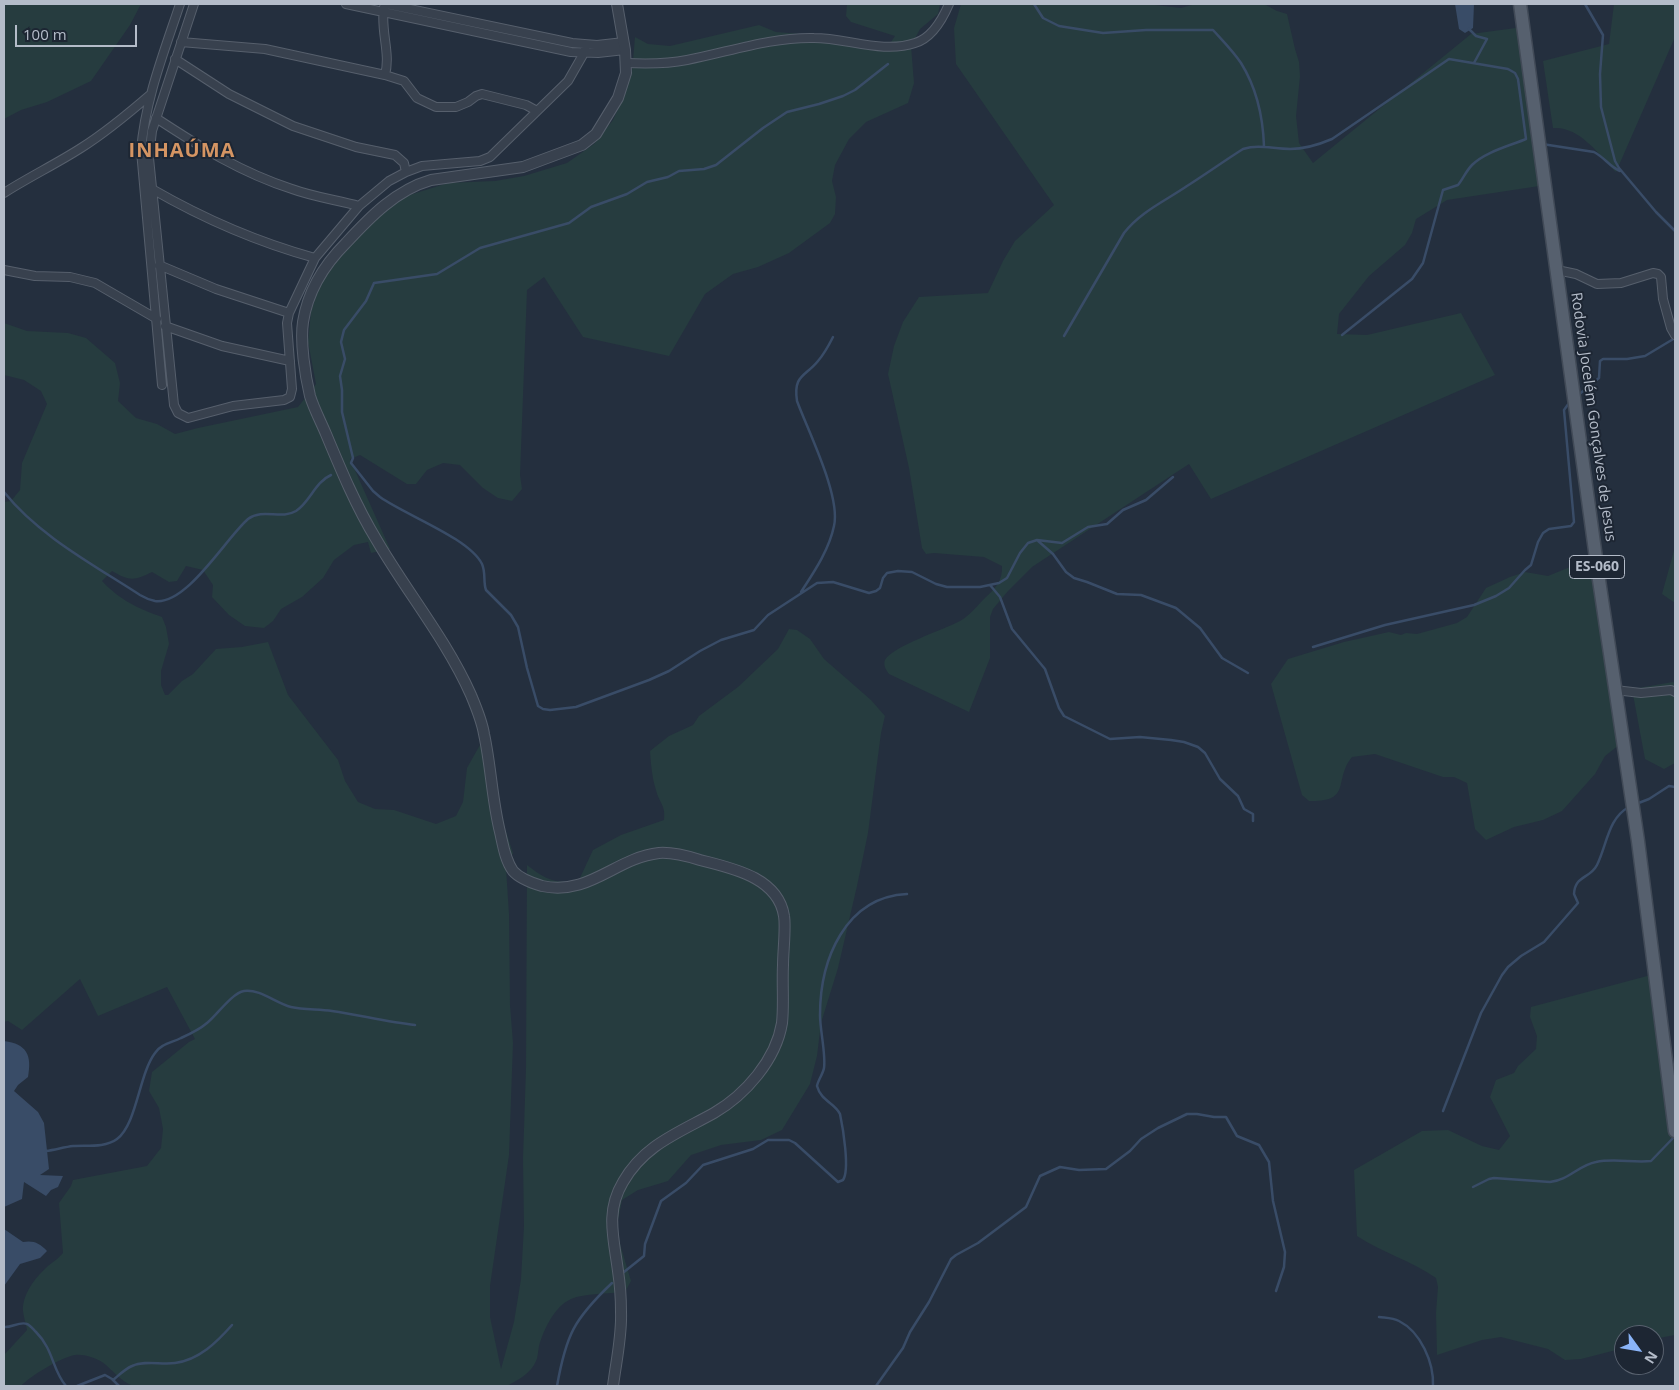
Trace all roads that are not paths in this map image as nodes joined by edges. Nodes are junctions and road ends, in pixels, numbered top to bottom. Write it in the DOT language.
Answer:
graph roads {
  1 [pos="180,4"];
  2 [pos="194,4"];
  3 [pos="346,4"];
  4 [pos="617,4"];
  5 [pos="949,4"];
  6 [pos="1520,4"];
  7 [pos="385,6"];
  8 [pos="181,42"];
  9 [pos="624,46"];
  10 [pos="585,49"];
  11 [pos="175,59"];
  12 [pos="626,63"];
  13 [pos="386,75"];
  14 [pos="151,93"];
  15 [pos="537,111"];
  16 [pos="156,118"];
  17 [pos="406,172"];
  18 [pos="152,189"];
  19 [pos="4,193"];
  20 [pos="359,206"];
  21 [pos="315,258"];
  22 [pos="160,265"];
  23 [pos="4,270"];
  24 [pos="1556,270"];
  25 [pos="289,313"];
  26 [pos="157,319"];
  27 [pos="165,326"];
  28 [pos="1675,335"];
  29 [pos="290,361"];
  30 [pos="162,385"];
  31 [pos="1615,690"];
  32 [pos="1675,692"];
  33 [pos="1675,1131"];
  34 [pos="613,1386"];
  1 -- 14 [label="street"];
  2 -- 8 [label="street"];
  3 -- 7 [label="street"];
  4 -- 9 [label="street"];
  5 -- 12 [label="street"];
  6 -- 24 [label="main road, Rodovia Jocelém Gonçalves de Jesus / ES-060"];
  7 -- 10 [label="street"];
  7 -- 13 [label="street"];
  8 -- 11 [label="street"];
  8 -- 13 [label="street"];
  9 -- 10 [label="street"];
  9 -- 12 [label="street"];
  10 -- 15 [label="street"];
  11 -- 16 [label="street"];
  11 -- 17 [label="street"];
  12 -- 34 [label="street"];
  13 -- 15 [label="street"];
  14 -- 19 [label="street"];
  14 -- 26 [label="street"];
  15 -- 17 [label="street"];
  16 -- 18 [label="street"];
  16 -- 20 [label="street"];
  17 -- 20 [label="street"];
  18 -- 21 [label="street"];
  18 -- 22 [label="street"];
  20 -- 21 [label="street"];
  21 -- 25 [label="street"];
  22 -- 25 [label="street"];
  22 -- 27 [label="street"];
  23 -- 26 [label="street"];
  24 -- 28 [label="street"];
  24 -- 31 [label="main road, Rodovia Jocelém Gonçalves de Jesus / ES-060"];
  25 -- 29 [label="street"];
  26 -- 30 [label="street"];
  27 -- 29 [label="street"];
  27 -- 29 [label="street"];
  31 -- 32 [label="street"];
  31 -- 33 [label="main road, Rodovia Jocelém Gonçalves de Jesus / ES-060"];
}
